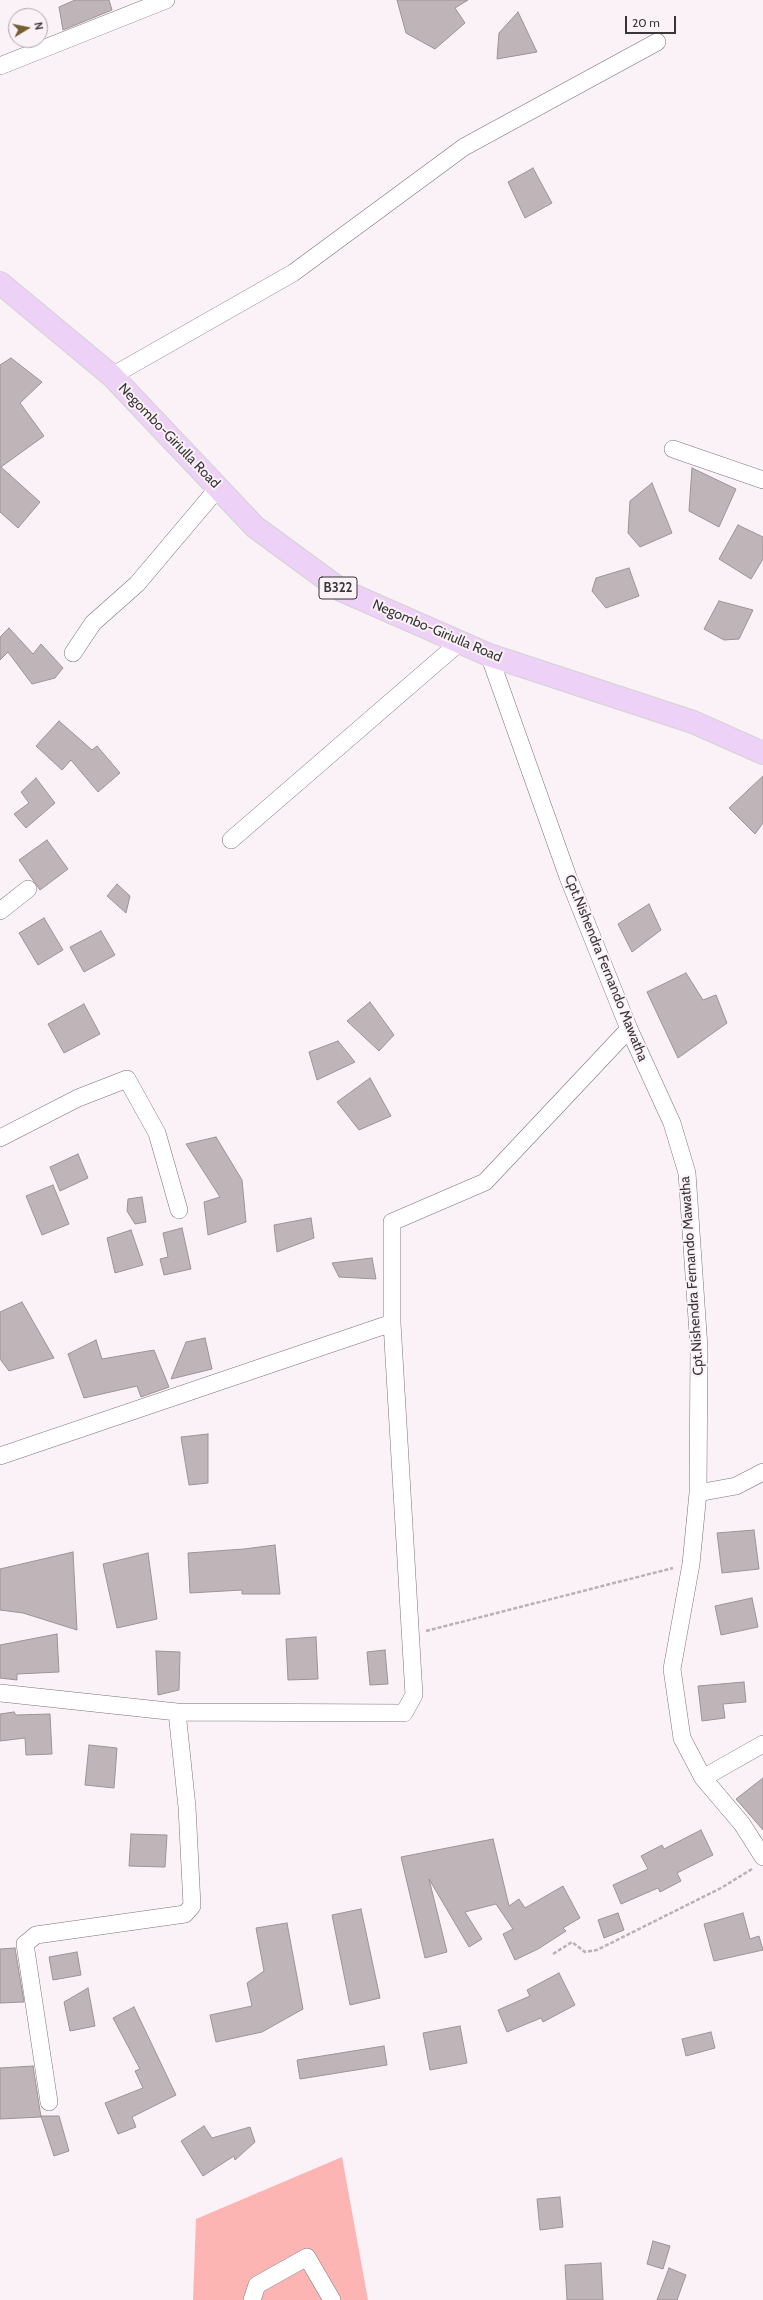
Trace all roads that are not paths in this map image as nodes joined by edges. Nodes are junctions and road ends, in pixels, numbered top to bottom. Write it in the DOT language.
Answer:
graph roads {
  1 [pos="166,0"];
  2 [pos="657,42"];
  3 [pos="0,66"];
  4 [pos="0,283"];
  5 [pos="112,376"];
  6 [pos="673,449"];
  7 [pos="763,480"];
  8 [pos="218,488"];
  9 [pos="460,642"];
  10 [pos="73,653"];
  11 [pos="489,655"];
  12 [pos="763,753"];
  13 [pos="231,840"];
  14 [pos="28,890"];
  15 [pos="0,911"];
  16 [pos="629,1029"];
  17 [pos="0,1138"];
  18 [pos="180,1210"];
  19 [pos="392,1323"];
  20 [pos="0,1456"];
  21 [pos="763,1472"];
  22 [pos="698,1493"];
  23 [pos="0,1693"];
  24 [pos="177,1712"];
  25 [pos="763,1744"];
  26 [pos="703,1778"];
  27 [pos="760,1862"];
  28 [pos="49,2102"];
  29 [pos="252,2300"];
  30 [pos="332,2300"];
  1 -- 3 [label="street"];
  2 -- 5 [label="street"];
  4 -- 5 [label="main road, Negombo-Giriulla Road / B322"];
  5 -- 8 [label="main road, Negombo-Giriulla Road / B322"];
  6 -- 7 [label="street"];
  8 -- 9 [label="main road, Negombo-Giriulla Road / B322"];
  8 -- 10 [label="street"];
  9 -- 11 [label="main road, Negombo-Giriulla Road / B322"];
  9 -- 13 [label="street"];
  11 -- 12 [label="main road, Negombo-Giriulla Road / B322"];
  11 -- 16 [label="street, Cpt.Nishendra Fernando Mawatha"];
  14 -- 15 [label="street"];
  16 -- 19 [label="street"];
  16 -- 22 [label="street, Cpt.Nishendra Fernando Mawatha"];
  17 -- 18 [label="street"];
  19 -- 20 [label="street"];
  19 -- 24 [label="street"];
  21 -- 22 [label="street"];
  22 -- 26 [label="street, Cpt.Nishendra Fernando Mawatha"];
  23 -- 24 [label="street"];
  24 -- 28 [label="street"];
  25 -- 26 [label="street"];
  26 -- 27 [label="street, Cpt.Nishendra Fernando Mawatha"];
  29 -- 30 [label="street"];
}
